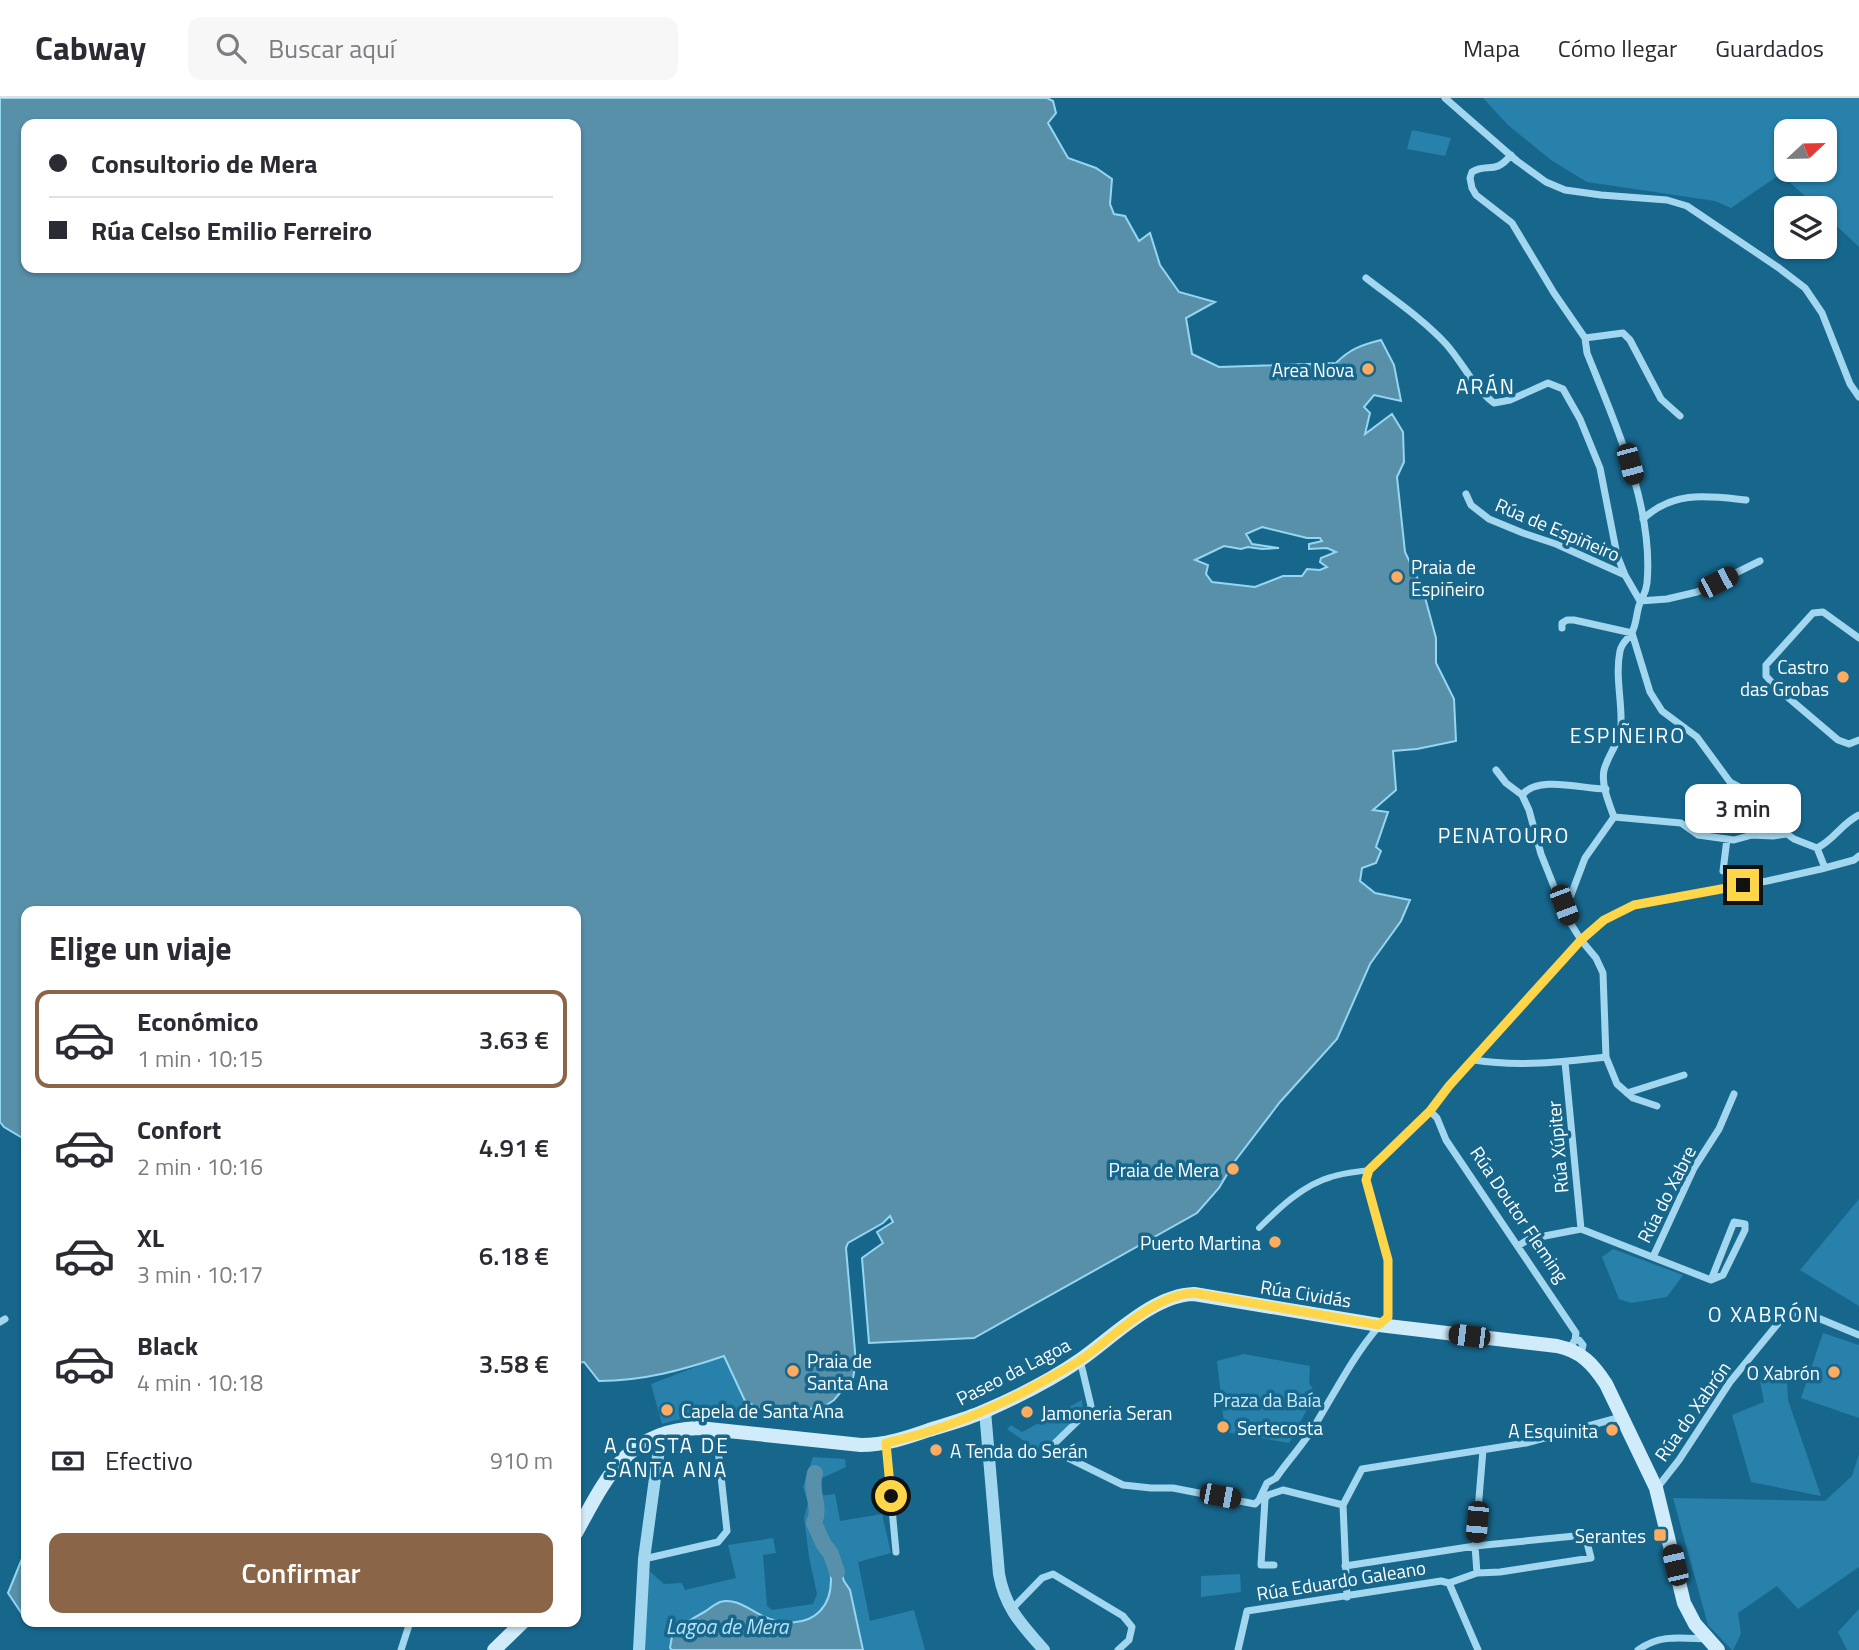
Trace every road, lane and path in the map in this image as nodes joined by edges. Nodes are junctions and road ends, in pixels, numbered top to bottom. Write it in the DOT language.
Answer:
graph roads {
  1 [pos="1445,98"];
  2 [pos="1511,155"];
  3 [pos="1366,278"];
  4 [pos="1584,338"];
  5 [pos="1859,397"];
  6 [pos="1680,416"];
  7 [pos="1466,494"];
  8 [pos="1746,500"];
  9 [pos="1643,519"];
  10 [pos="1760,561"];
  11 [pos="1625,575"];
  12 [pos="1640,601"];
  13 [pos="1562,628"];
  14 [pos="1632,633"];
  15 [pos="1859,638"];
  16 [pos="1859,740"];
  17 [pos="1496,769"];
  18 [pos="1606,789"];
  19 [pos="1522,795"];
  20 [pos="1859,815"];
  21 [pos="1614,817"];
  22 [pos="1787,834"];
  23 [pos="1727,839"];
  24 [pos="1817,848"];
  25 [pos="1859,856"];
  26 [pos="1825,868"];
  27 [pos="1723,871"];
  28 [pos="1564,905"];
  29 [pos="1581,940"];
  30 [pos="1606,1057"];
  31 [pos="1474,1060"];
  32 [pos="1564,1062"];
  33 [pos="1684,1075"];
  34 [pos="1627,1093"];
  35 [pos="1734,1094"];
  36 [pos="1657,1106"];
  37 [pos="1430,1111"];
  38 [pos="1369,1170"];
  39 [pos="1259,1228"];
  40 [pos="1581,1229"];
  41 [pos="1518,1246"];
  42 [pos="1653,1257"];
  43 [pos="1711,1280"];
  44 [pos="1201,1294"];
  45 [pos="1379,1325"];
  46 [pos="1859,1335"];
  47 [pos="1576,1348"];
  48 [pos="1078,1361"];
  49 [pos="985,1411"];
  50 [pos="1621,1417"];
  51 [pos="716,1429"];
  52 [pos="662,1434"];
  53 [pos="886,1443"];
  54 [pos="1483,1450"];
  55 [pos="1656,1488"];
  56 [pos="1343,1505"];
  57 [pos="581,1524"];
  58 [pos="1475,1546"];
  59 [pos="895,1552"];
  60 [pos="644,1559"];
  61 [pos="1274,1565"];
  62 [pos="1345,1566"];
  63 [pos="1477,1573"];
  64 [pos="1449,1583"];
  65 [pos="1347,1597"];
  66 [pos="1011,1610"];
  67 [pos="408,1627"];
  68 [pos="518,1627"];
  69 [pos="1707,1639"];
  70 [pos="401,1650"];
  71 [pos="494,1650"];
  72 [pos="639,1650"];
  73 [pos="1044,1650"];
  74 [pos="1118,1650"];
  75 [pos="1238,1650"];
  76 [pos="1478,1650"];
  77 [pos="1639,1650"];
  78 [pos="1718,1650"];
  1 -- 2 [label="street"];
  2 -- 4 [label="street"];
  2 -- 5 [label="street"];
  3 -- 11 [label="street"];
  4 -- 6 [label="street"];
  4 -- 9 [label="street"];
  7 -- 11 [label="street, Rúa de Espiñeiro"];
  8 -- 9 [label="street"];
  9 -- 12 [label="street"];
  10 -- 12 [label="street"];
  11 -- 12 [label="street, Rúa de Espiñeiro"];
  12 -- 14 [label="street"];
  13 -- 14 [label="street"];
  14 -- 18 [label="street"];
  14 -- 22 [label="street"];
  15 -- 16 [label="street"];
  17 -- 19 [label="street"];
  18 -- 19 [label="street"];
  18 -- 21 [label="street"];
  19 -- 28 [label="street"];
  20 -- 24 [label="street"];
  21 -- 23 [label="street"];
  21 -- 28 [label="street"];
  22 -- 23 [label="street"];
  22 -- 24 [label="street"];
  23 -- 27 [label="street"];
  24 -- 26 [label="street"];
  25 -- 26 [label="street"];
  26 -- 29 [label="street"];
  28 -- 29 [label="street"];
  29 -- 30 [label="street"];
  29 -- 31 [label="street"];
  30 -- 32 [label="street"];
  30 -- 34 [label="street"];
  31 -- 32 [label="street"];
  31 -- 37 [label="street"];
  32 -- 40 [label="street, Rúa Xúpiter"];
  33 -- 34 [label="street"];
  34 -- 36 [label="street"];
  35 -- 42 [label="street, Rúa do Xabre"];
  37 -- 38 [label="street"];
  37 -- 41 [label="street, Rúa Doutor Fleming"];
  38 -- 39 [label="street"];
  38 -- 45 [label="street"];
  40 -- 41 [label="street"];
  40 -- 42 [label="street, Rúa do Xabre"];
  41 -- 47 [label="street, Rúa Doutor Fleming"];
  42 -- 43 [label="street"];
  43 -- 43 [label="street"];
  44 -- 45 [label="main road, Rúa Cividás"];
  44 -- 48 [label="main road, Paseo da Lagoa"];
  45 -- 47 [label="main road, Rúa Cividás"];
  45 -- 48 [label="street"];
  46 -- 55 [label="street, Rúa do Xabrón"];
  47 -- 50 [label="main road, Rúa Doutor Fleming"];
  48 -- 49 [label="main road, Paseo da Lagoa"];
  49 -- 53 [label="main road, Paseo da Lagoa"];
  49 -- 66 [label="street"];
  50 -- 54 [label="street"];
  50 -- 55 [label="main road, Rúa Doutor Fleming"];
  51 -- 52 [label="main road, Paseo da Lagoa"];
  51 -- 53 [label="main road, Paseo da Lagoa"];
  51 -- 60 [label="street"];
  52 -- 57 [label="main road"];
  52 -- 60 [label="street"];
  53 -- 59 [label="street"];
  54 -- 56 [label="street"];
  54 -- 58 [label="street"];
  55 -- 69 [label="main road, Rúa Doutor Fleming"];
  56 -- 61 [label="street"];
  56 -- 62 [label="street"];
  58 -- 62 [label="street, Rúa Eduardo Galeano"];
  58 -- 63 [label="street"];
  58 -- 63 [label="street, Rúa Eduardo Galeano"];
  60 -- 72 [label="street"];
  62 -- 65 [label="street"];
  63 -- 64 [label="street, Rúa Eduardo Galeano"];
  64 -- 65 [label="street, Rúa Eduardo Galeano"];
  64 -- 76 [label="street"];
  65 -- 75 [label="street, Rúa Eduardo Galeano"];
  66 -- 73 [label="street"];
  66 -- 74 [label="street"];
  67 -- 70 [label="street"];
  68 -- 71 [label="main road"];
  69 -- 77 [label="street"];
  69 -- 78 [label="main road, Rúa Doutor Fleming"];
}
